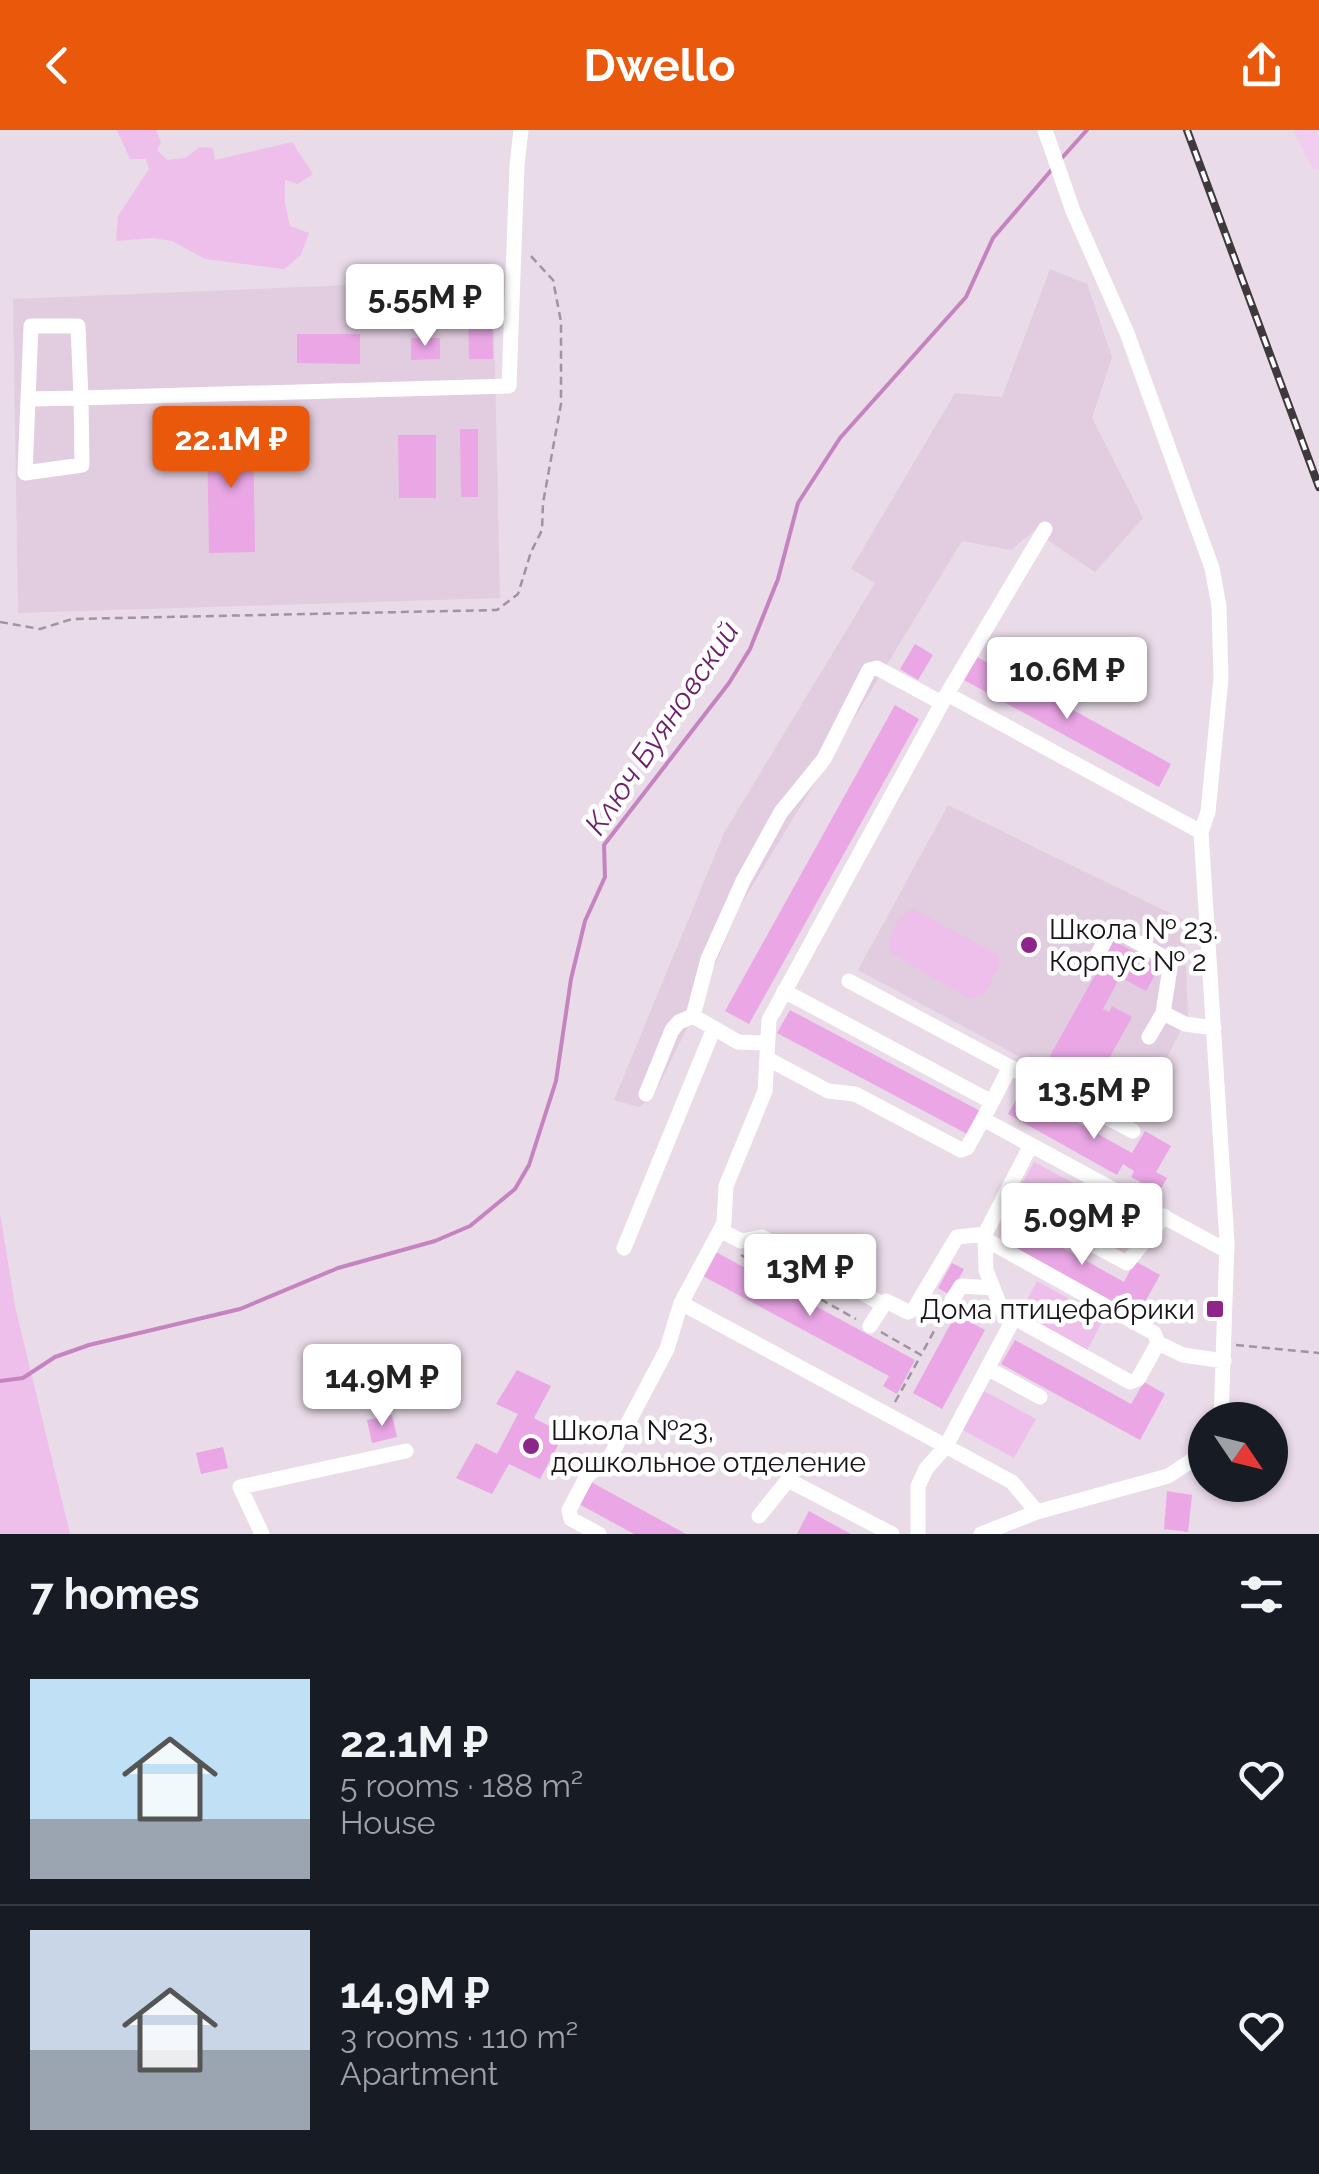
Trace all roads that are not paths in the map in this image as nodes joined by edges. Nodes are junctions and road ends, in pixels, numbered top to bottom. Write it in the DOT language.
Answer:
graph roads {
  1 [pos="521,130"];
  2 [pos="1045,130"];
  3 [pos="1304,130"];
  4 [pos="1319,160"];
  5 [pos="81,398"];
  6 [pos="28,399"];
  7 [pos="1044,529"];
  8 [pos="945,699"];
  9 [pos="1201,832"];
  10 [pos="1093,963"];
  11 [pos="848,981"];
  12 [pos="784,992"];
  13 [pos="1163,1012"];
  14 [pos="693,1016"];
  15 [pos="714,1028"];
  16 [pos="1214,1028"];
  17 [pos="1149,1036"];
  18 [pos="767,1051"];
  19 [pos="1010,1066"];
  20 [pos="646,1094"];
  21 [pos="992,1102"];
  22 [pos="983,1119"];
  23 [pos="1134,1132"];
  24 [pos="1031,1145"];
  25 [pos="1004,1197"];
  26 [pos="1164,1216"];
  27 [pos="720,1230"];
  28 [pos="985,1236"];
  29 [pos="624,1248"];
  30 [pos="1227,1251"];
  31 [pos="993,1288"];
  32 [pos="952,1300"];
  33 [pos="681,1303"];
  34 [pos="882,1304"];
  35 [pos="1014,1318"];
  36 [pos="870,1326"];
  37 [pos="1158,1343"];
  38 [pos="1224,1361"];
  39 [pos="987,1368"];
  40 [pos="1040,1398"];
  41 [pos="1222,1402"];
  42 [pos="946,1446"];
  43 [pos="406,1451"];
  44 [pos="1188,1463"];
  45 [pos="1037,1512"];
  46 [pos="758,1516"];
  47 [pos="262,1534"];
  48 [pos="599,1534"];
  49 [pos="892,1534"];
  50 [pos="918,1534"];
  51 [pos="982,1534"];
  1 -- 5 [label="street"];
  2 -- 9 [label="street"];
  3 -- 4 [label="main road"];
  5 -- 6 [label="street"];
  5 -- 6 [label="street"];
  5 -- 6 [label="street"];
  7 -- 8 [label="street"];
  8 -- 9 [label="street"];
  8 -- 12 [label="street"];
  8 -- 14 [label="street"];
  9 -- 16 [label="street"];
  10 -- 13 [label="street"];
  11 -- 19 [label="street"];
  12 -- 18 [label="street"];
  12 -- 21 [label="street"];
  13 -- 16 [label="street"];
  13 -- 17 [label="street"];
  14 -- 15 [label="street"];
  14 -- 20 [label="street"];
  15 -- 18 [label="street"];
  15 -- 29 [label="street"];
  16 -- 30 [label="street"];
  18 -- 22 [label="street"];
  18 -- 27 [label="street"];
  19 -- 21 [label="street"];
  19 -- 23 [label="street"];
  21 -- 22 [label="street"];
  22 -- 24 [label="street"];
  24 -- 25 [label="street"];
  24 -- 26 [label="street"];
  25 -- 26 [label="street"];
  25 -- 28 [label="street"];
  26 -- 30 [label="street"];
  27 -- 33 [label="street"];
  27 -- 34 [label="street"];
  28 -- 31 [label="street"];
  28 -- 34 [label="street"];
  28 -- 37 [label="street"];
  30 -- 38 [label="street"];
  31 -- 32 [label="street"];
  31 -- 35 [label="street"];
  33 -- 42 [label="street"];
  33 -- 48 [label="street"];
  34 -- 36 [label="street"];
  35 -- 37 [label="street"];
  35 -- 39 [label="street"];
  37 -- 38 [label="street"];
  38 -- 41 [label="street"];
  39 -- 40 [label="street"];
  39 -- 42 [label="street"];
  42 -- 45 [label="street"];
  42 -- 50 [label="street"];
  43 -- 47 [label="street"];
  44 -- 45 [label="street"];
  45 -- 51 [label="street"];
  46 -- 49 [label="street"];
}
